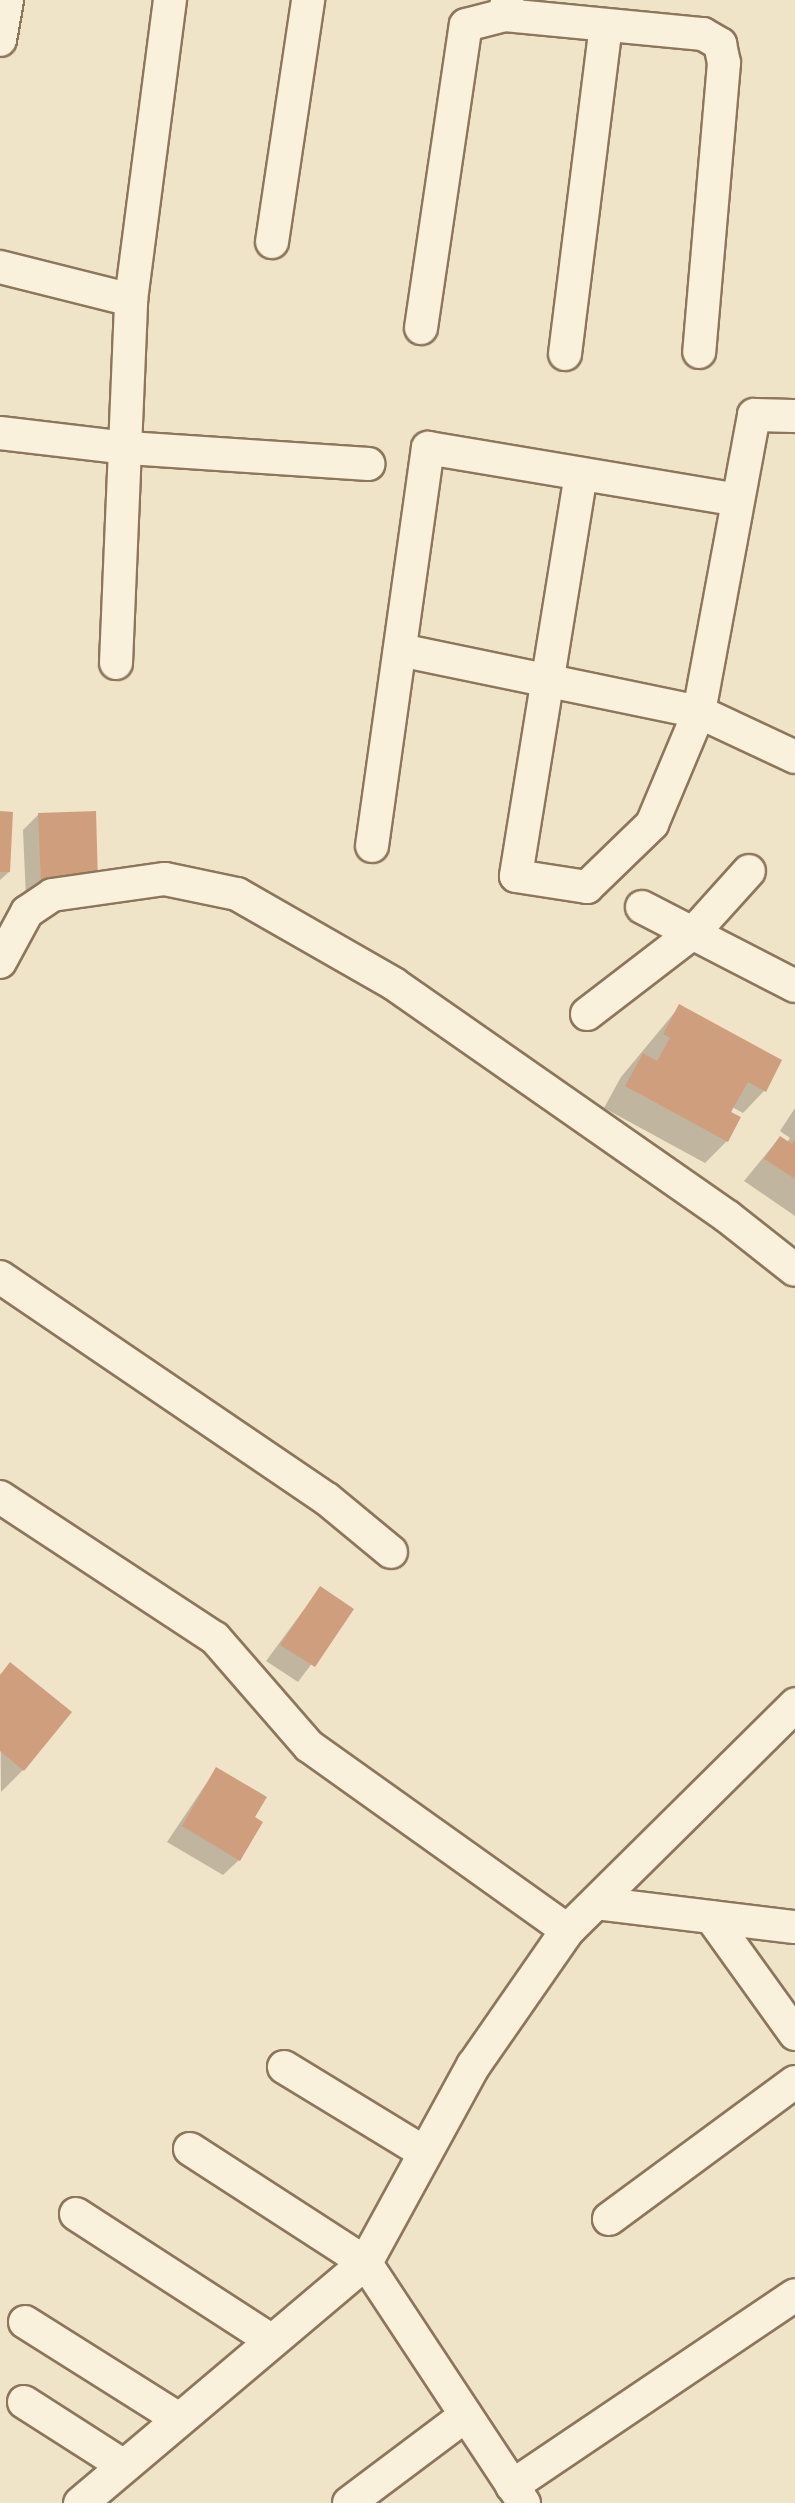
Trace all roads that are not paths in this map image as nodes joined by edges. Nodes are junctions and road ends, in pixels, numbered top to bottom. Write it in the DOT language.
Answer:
graph roads {
  1 [pos="7,0"];
  2 [pos="170,0"];
  3 [pos="308,0"];
  4 [pos="506,8"];
  5 [pos="606,26"];
  6 [pos="0,40"];
  7 [pos="272,242"];
  8 [pos="0,267"];
  9 [pos="131,300"];
  10 [pos="421,328"];
  11 [pos="699,352"];
  12 [pos="565,354"];
  13 [pos="795,416"];
  14 [pos="0,433"];
  15 [pos="128,448"];
  16 [pos="368,464"];
  17 [pos="581,474"];
  18 [pos="738,501"];
  19 [pos="400,650"];
  20 [pos="116,663"];
  21 [pos="548,683"];
  22 [pos="699,712"];
  23 [pos="795,757"];
  24 [pos="372,846"];
  25 [pos="749,871"];
  26 [pos="642,907"];
  27 [pos="693,933"];
  28 [pos="0,962"];
  29 [pos="795,986"];
  30 [pos="587,1014"];
  31 [pos="795,1270"];
  32 [pos="0,1277"];
  33 [pos="0,1497"];
  34 [pos="391,1552"];
  35 [pos="795,1704"];
  36 [pos="596,1902"];
  37 [pos="711,1917"];
  38 [pos="795,1927"];
  39 [pos="567,1930"];
  40 [pos="795,2034"];
  41 [pos="284,2067"];
  42 [pos="795,2082"];
  43 [pos="190,2149"];
  44 [pos="424,2153"];
  45 [pos="76,2214"];
  46 [pos="609,2219"];
  47 [pos="366,2262"];
  48 [pos="795,2295"];
  49 [pos="26,2322"];
  50 [pos="272,2341"];
  51 [pos="24,2402"];
  52 [pos="466,2415"];
  53 [pos="179,2419"];
  54 [pos="124,2466"];
  55 [pos="518,2494"];
  56 [pos="80,2503"];
  57 [pos="349,2503"];
  1 -- 6 [label="street"];
  2 -- 9 [label="street"];
  3 -- 7 [label="street"];
  4 -- 5 [label="street"];
  4 -- 10 [label="street"];
  5 -- 11 [label="street"];
  5 -- 12 [label="street"];
  8 -- 9 [label="street"];
  9 -- 15 [label="street"];
  13 -- 18 [label="street"];
  14 -- 15 [label="street"];
  15 -- 16 [label="street"];
  15 -- 20 [label="street"];
  17 -- 18 [label="street"];
  17 -- 19 [label="street"];
  17 -- 21 [label="street"];
  18 -- 22 [label="street"];
  19 -- 21 [label="street"];
  19 -- 24 [label="street"];
  21 -- 22 [label="street"];
  21 -- 22 [label="street"];
  22 -- 23 [label="street"];
  25 -- 27 [label="street"];
  26 -- 27 [label="street"];
  27 -- 29 [label="street"];
  27 -- 30 [label="street"];
  28 -- 31 [label="street"];
  32 -- 34 [label="street"];
  33 -- 39 [label="street"];
  35 -- 36 [label="street"];
  36 -- 37 [label="street"];
  36 -- 39 [label="street"];
  37 -- 38 [label="street"];
  37 -- 40 [label="street"];
  39 -- 44 [label="street"];
  41 -- 44 [label="street"];
  42 -- 46 [label="street"];
  43 -- 47 [label="street"];
  44 -- 47 [label="street"];
  45 -- 50 [label="street"];
  47 -- 50 [label="street"];
  47 -- 52 [label="street"];
  48 -- 55 [label="street"];
  49 -- 53 [label="street"];
  50 -- 53 [label="street"];
  51 -- 54 [label="street"];
  52 -- 55 [label="street"];
  52 -- 57 [label="street"];
  53 -- 54 [label="street"];
  54 -- 56 [label="street"];
}
